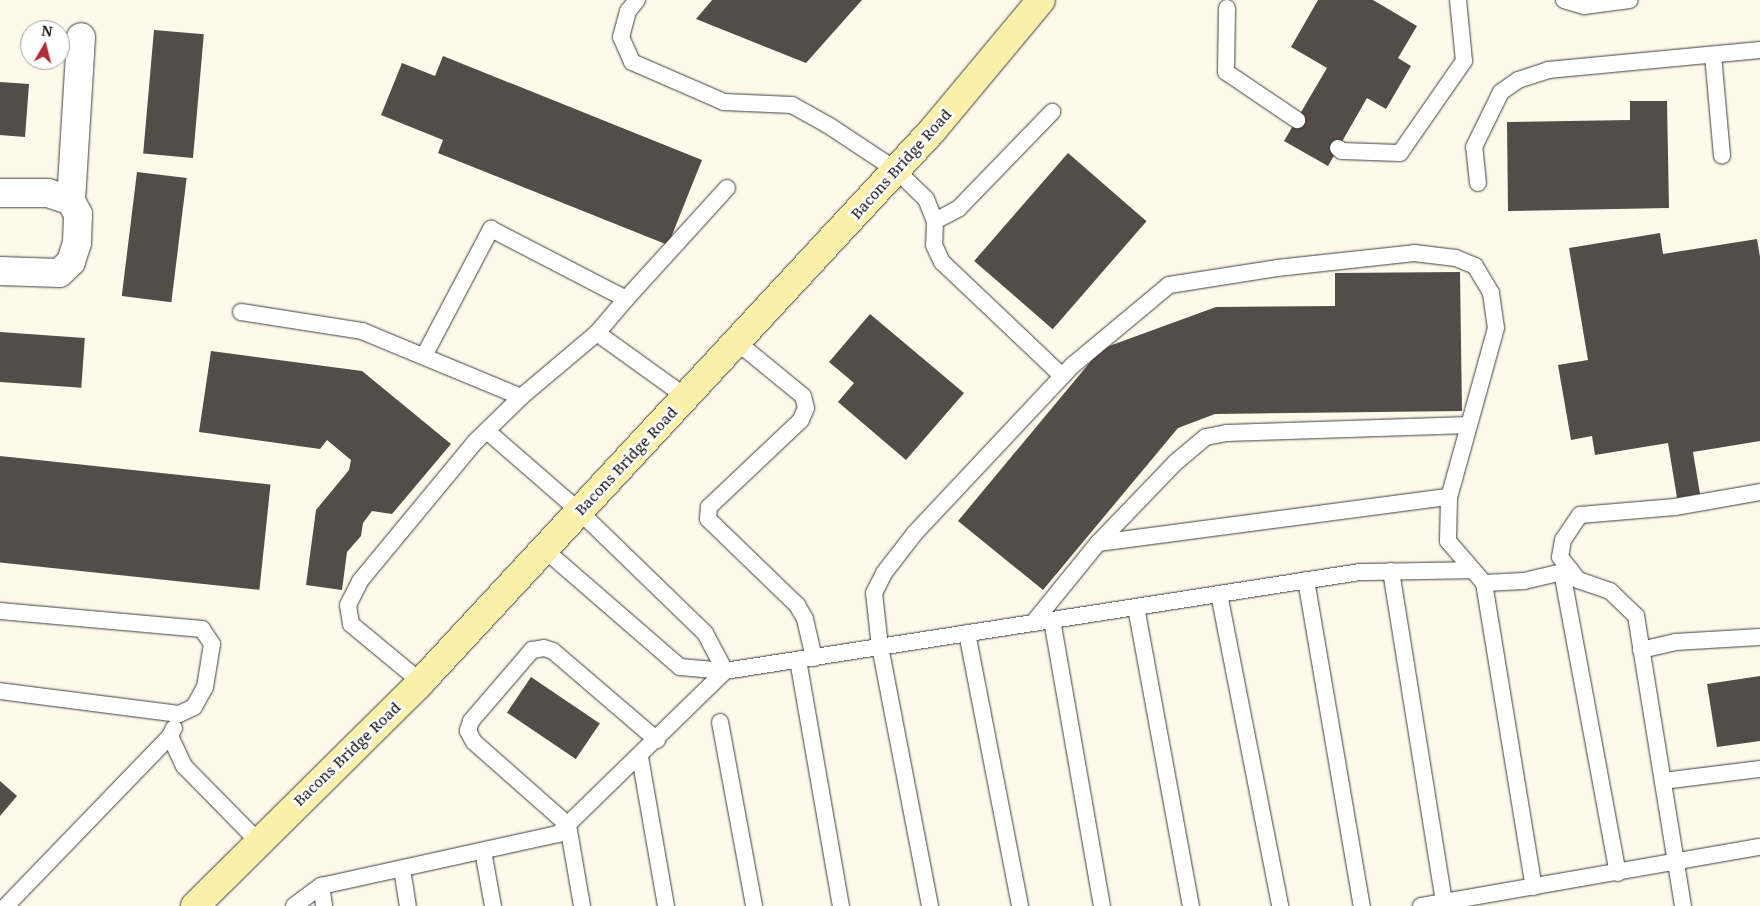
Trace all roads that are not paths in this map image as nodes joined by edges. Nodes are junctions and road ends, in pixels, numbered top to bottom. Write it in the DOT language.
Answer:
graph roads {
  1 [pos="637,0"];
  2 [pos="1041,0"];
  3 [pos="1458,0"];
  4 [pos="1564,0"];
  5 [pos="1630,0"];
  6 [pos="1226,3"];
  7 [pos="81,37"];
  8 [pos="1760,50"];
  9 [pos="1713,55"];
  10 [pos="1052,112"];
  11 [pos="1297,120"];
  12 [pos="1338,148"];
  13 [pos="1722,156"];
  14 [pos="896,170"];
  15 [pos="1478,183"];
  16 [pos="727,188"];
  17 [pos="0,192"];
  18 [pos="71,201"];
  19 [pos="935,221"];
  20 [pos="0,271"];
  21 [pos="626,299"];
  22 [pos="241,312"];
  23 [pos="597,333"];
  24 [pos="737,342"];
  25 [pos="424,356"];
  26 [pos="1062,376"];
  27 [pos="521,397"];
  28 [pos="686,397"];
  29 [pos="1469,425"];
  30 [pos="487,431"];
  31 [pos="1760,492"];
  32 [pos="1449,498"];
  33 [pos="580,511"];
  34 [pos="1098,543"];
  35 [pos="544,550"];
  36 [pos="1472,570"];
  37 [pos="1391,571"];
  38 [pos="1566,571"];
  39 [pos="1306,580"];
  40 [pos="1484,584"];
  41 [pos="1219,594"];
  42 [pos="1136,607"];
  43 [pos="0,611"];
  44 [pos="1052,620"];
  45 [pos="1033,623"];
  46 [pos="967,633"];
  47 [pos="1760,637"];
  48 [pos="880,647"];
  49 [pos="1641,650"];
  50 [pos="806,659"];
  51 [pos="725,671"];
  52 [pos="421,682"];
  53 [pos="0,691"];
  54 [pos="179,714"];
  55 [pos="720,722"];
  56 [pos="170,736"];
  57 [pos="657,740"];
  58 [pos="640,757"];
  59 [pos="1760,769"];
  60 [pos="1663,781"];
  61 [pos="568,825"];
  62 [pos="258,841"];
  63 [pos="1760,846"];
  64 [pos="483,851"];
  65 [pos="1676,863"];
  66 [pos="402,868"];
  67 [pos="1618,873"];
  68 [pos="321,886"];
  69 [pos="1534,887"];
  70 [pos="1444,902"];
  71 [pos="6,906"];
  72 [pos="194,906"];
  73 [pos="294,906"];
  74 [pos="324,906"];
  75 [pos="408,906"];
  76 [pos="493,906"];
  77 [pos="582,906"];
  78 [pos="666,906"];
  79 [pos="754,906"];
  80 [pos="841,906"];
  81 [pos="930,906"];
  82 [pos="1020,906"];
  83 [pos="1102,906"];
  84 [pos="1191,906"];
  85 [pos="1280,906"];
  86 [pos="1362,906"];
  87 [pos="1422,906"];
  88 [pos="1683,906"];
  1 -- 14 [label="lane"];
  2 -- 14 [label="main road, Bacons Bridge Road"];
  3 -- 12 [label="lane"];
  4 -- 5 [label="lane"];
  6 -- 11 [label="lane"];
  7 -- 18 [label="street"];
  8 -- 9 [label="lane"];
  9 -- 13 [label="lane"];
  9 -- 15 [label="lane"];
  10 -- 19 [label="lane"];
  14 -- 19 [label="lane"];
  14 -- 24 [label="main road, Bacons Bridge Road"];
  16 -- 21 [label="lane"];
  17 -- 18 [label="street"];
  18 -- 20 [label="street"];
  19 -- 26 [label="lane"];
  21 -- 23 [label="lane"];
  21 -- 25 [label="lane"];
  22 -- 25 [label="lane"];
  23 -- 27 [label="lane"];
  23 -- 28 [label="lane"];
  24 -- 28 [label="main road, Bacons Bridge Road"];
  24 -- 50 [label="lane"];
  25 -- 27 [label="lane"];
  26 -- 29 [label="lane"];
  26 -- 48 [label="lane"];
  27 -- 30 [label="lane"];
  28 -- 33 [label="main road, Bacons Bridge Road"];
  29 -- 32 [label="lane"];
  29 -- 34 [label="lane"];
  30 -- 33 [label="lane"];
  30 -- 52 [label="lane"];
  31 -- 38 [label="lane"];
  32 -- 34 [label="lane"];
  32 -- 36 [label="lane"];
  33 -- 35 [label="main road, Bacons Bridge Road"];
  33 -- 51 [label="lane"];
  34 -- 45 [label="lane"];
  35 -- 51 [label="lane"];
  35 -- 52 [label="main road, Bacons Bridge Road"];
  36 -- 37 [label="lane"];
  36 -- 40 [label="lane"];
  37 -- 39 [label="lane"];
  37 -- 70 [label="lane"];
  38 -- 40 [label="lane"];
  38 -- 49 [label="lane"];
  38 -- 67 [label="lane"];
  39 -- 41 [label="lane"];
  39 -- 86 [label="lane"];
  40 -- 69 [label="lane"];
  41 -- 42 [label="lane"];
  41 -- 85 [label="lane"];
  42 -- 44 [label="lane"];
  42 -- 84 [label="lane"];
  43 -- 54 [label="lane"];
  44 -- 45 [label="lane"];
  44 -- 83 [label="lane"];
  45 -- 46 [label="lane"];
  46 -- 48 [label="lane"];
  46 -- 82 [label="lane"];
  47 -- 49 [label="lane"];
  48 -- 50 [label="lane"];
  48 -- 81 [label="lane"];
  49 -- 60 [label="lane"];
  50 -- 51 [label="lane"];
  50 -- 80 [label="lane"];
  51 -- 57 [label="lane"];
  52 -- 62 [label="main road, Bacons Bridge Road"];
  53 -- 54 [label="lane"];
  54 -- 56 [label="lane"];
  55 -- 79 [label="lane"];
  56 -- 62 [label="lane"];
  56 -- 71 [label="lane"];
  57 -- 58 [label="lane"];
  57 -- 61 [label="lane"];
  58 -- 61 [label="lane"];
  58 -- 78 [label="lane"];
  59 -- 60 [label="lane"];
  60 -- 65 [label="lane"];
  61 -- 64 [label="lane"];
  61 -- 77 [label="lane"];
  62 -- 72 [label="main road, Bacons Bridge Road"];
  63 -- 65 [label="lane"];
  64 -- 66 [label="lane"];
  64 -- 76 [label="lane"];
  65 -- 67 [label="lane"];
  65 -- 88 [label="lane"];
  66 -- 68 [label="lane"];
  66 -- 75 [label="lane"];
  67 -- 69 [label="lane"];
  68 -- 73 [label="lane"];
  68 -- 74 [label="lane"];
  69 -- 70 [label="lane"];
  70 -- 87 [label="lane"];
}
